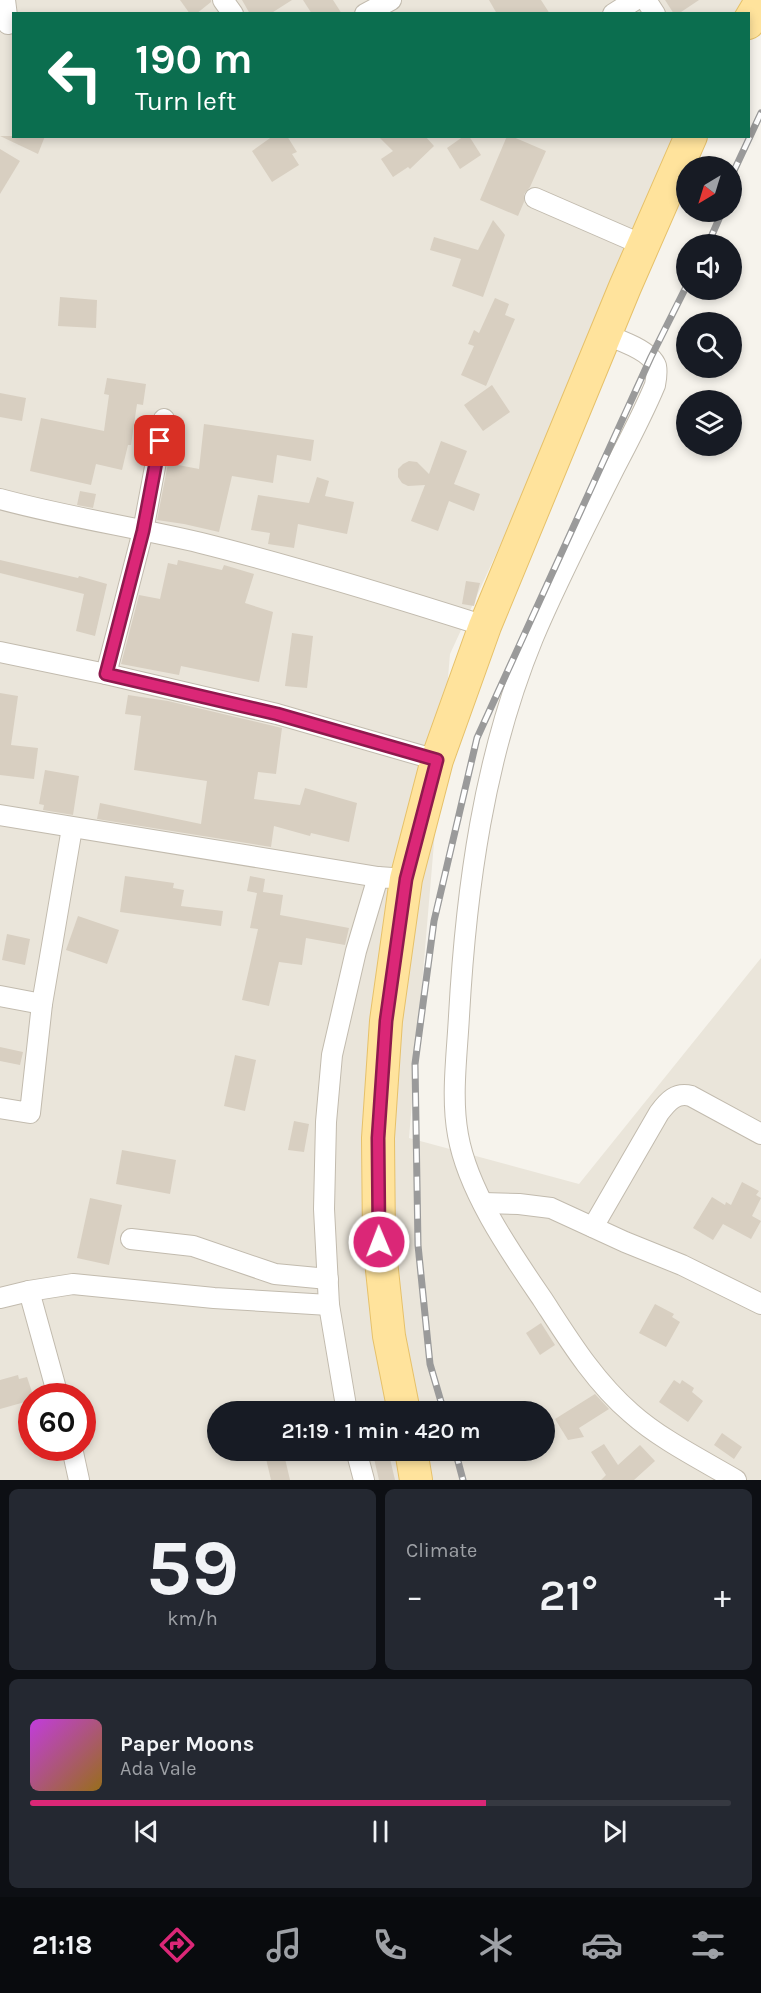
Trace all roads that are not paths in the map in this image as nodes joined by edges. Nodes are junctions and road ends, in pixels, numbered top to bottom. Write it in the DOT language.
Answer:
graph roads {
  1 [pos="5,0"];
  2 [pos="391,0"];
  3 [pos="635,0"];
  4 [pos="761,1"];
  5 [pos="369,12"];
  6 [pos="616,12"];
  7 [pos="750,20"];
  8 [pos="8,24"];
  9 [pos="690,138"];
  10 [pos="535,198"];
  11 [pos="643,245"];
  12 [pos="606,335"];
  13 [pos="164,419"];
  14 [pos="0,499"];
  15 [pos="143,531"];
  16 [pos="485,626"];
  17 [pos="0,652"];
  18 [pos="106,674"];
  19 [pos="437,760"];
  20 [pos="0,815"];
  21 [pos="72,828"];
  22 [pos="392,878"];
  23 [pos="0,996"];
  24 [pos="42,1004"];
  25 [pos="0,1108"];
  26 [pos="761,1134"];
  27 [pos="483,1203"];
  28 [pos="593,1227"];
  29 [pos="131,1239"];
  30 [pos="328,1279"];
  31 [pos="28,1291"];
  32 [pos="0,1298"];
  33 [pos="761,1304"];
  34 [pos="329,1305"];
  35 [pos="54,1383"];
  36 [pos="345,1401"];
  37 [pos="402,1401"];
  38 [pos="75,1461"];
  39 [pos="359,1461"];
  40 [pos="413,1461"];
  41 [pos="79,1480"];
  42 [pos="364,1480"];
  43 [pos="416,1480"];
  44 [pos="736,1480"];
  1 -- 8 [label="street"];
  2 -- 5 [label="street"];
  3 -- 6 [label="street"];
  4 -- 7 [label="main road"];
  9 -- 11 [label="main road"];
  10 -- 11 [label="street"];
  11 -- 12 [label="main road"];
  12 -- 16 [label="main road"];
  12 -- 27 [label="street"];
  13 -- 15 [label="street"];
  14 -- 15 [label="street"];
  15 -- 16 [label="street"];
  15 -- 18 [label="street"];
  16 -- 19 [label="main road"];
  17 -- 18 [label="street"];
  18 -- 19 [label="street"];
  19 -- 22 [label="main road"];
  20 -- 21 [label="street"];
  21 -- 22 [label="street"];
  21 -- 24 [label="street"];
  22 -- 30 [label="street"];
  22 -- 37 [label="main road"];
  23 -- 24 [label="street"];
  24 -- 25 [label="street"];
  26 -- 28 [label="street"];
  27 -- 28 [label="street"];
  27 -- 44 [label="street"];
  28 -- 33 [label="street"];
  29 -- 30 [label="street"];
  30 -- 34 [label="street"];
  31 -- 32 [label="street"];
  31 -- 34 [label="street"];
  31 -- 35 [label="street"];
  34 -- 36 [label="street"];
  38 -- 41 [label="street"];
  39 -- 42 [label="street"];
  40 -- 43 [label="main road"];
}
